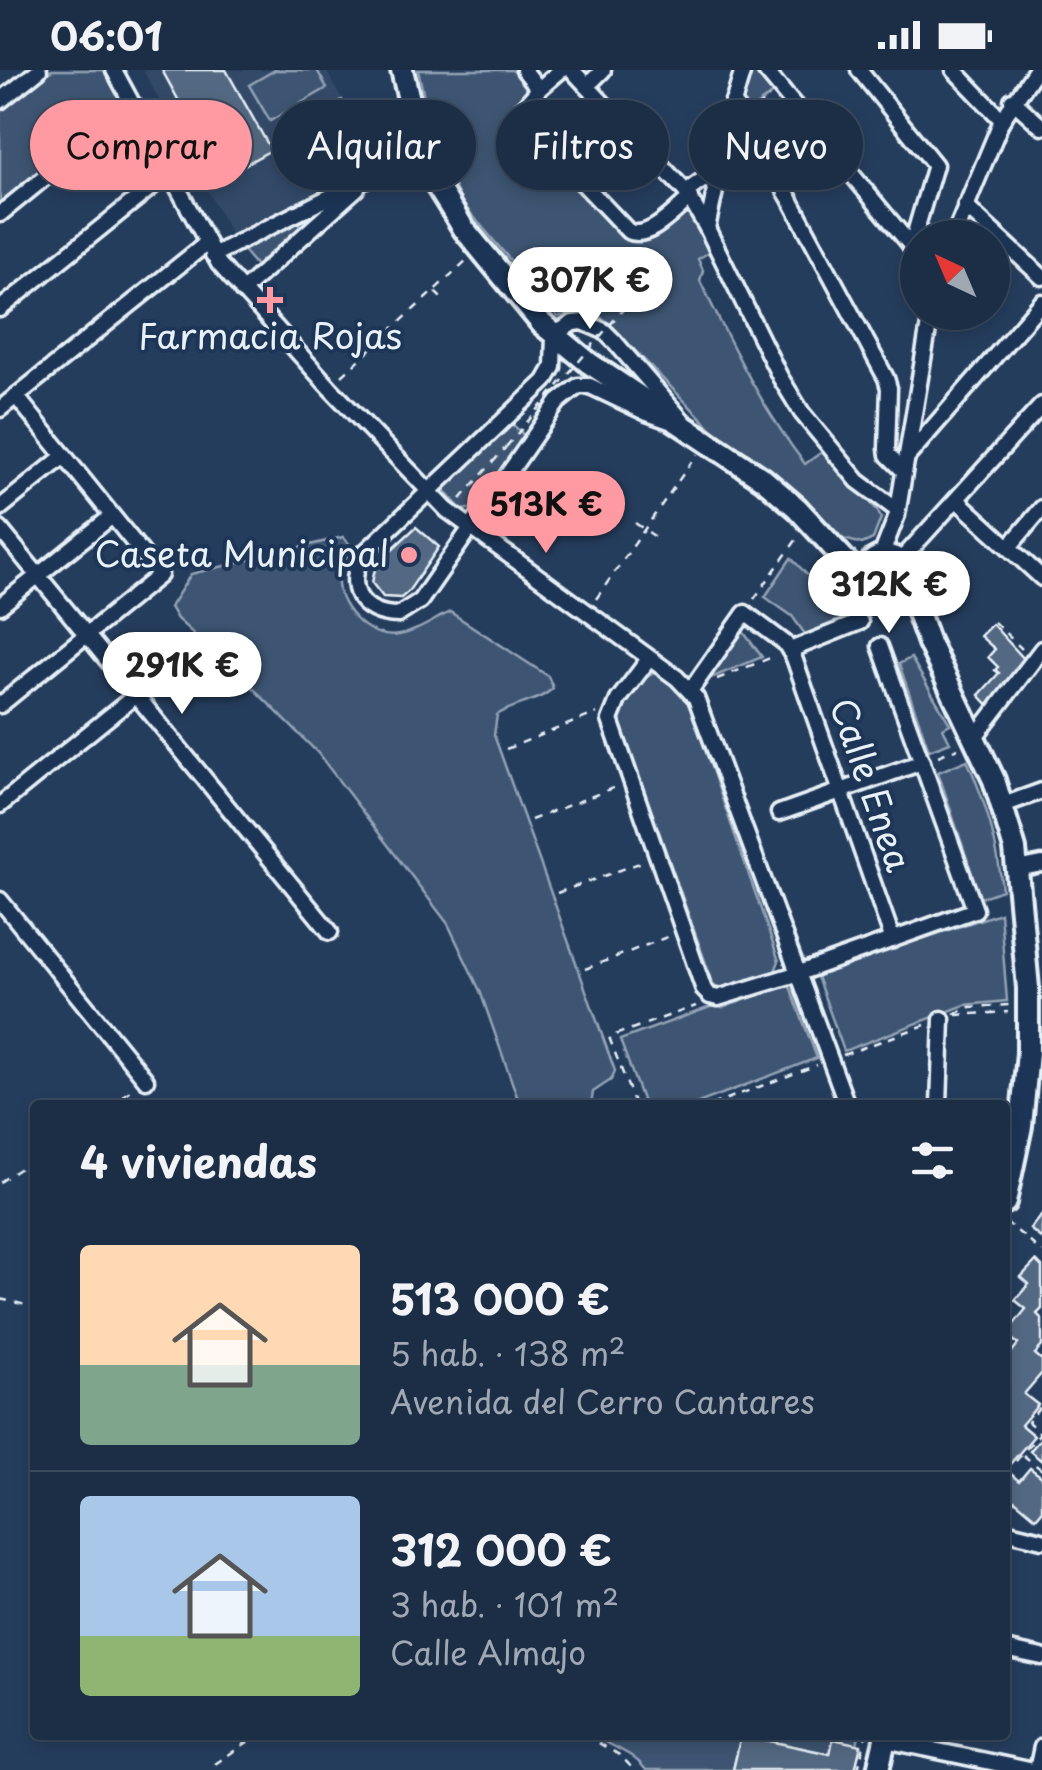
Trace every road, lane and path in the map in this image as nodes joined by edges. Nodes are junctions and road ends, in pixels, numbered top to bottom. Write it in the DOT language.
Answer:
graph roads {
  1 [pos="39,70"];
  2 [pos="114,70"];
  3 [pos="402,70"];
  4 [pos="524,70"];
  5 [pos="561,70"];
  6 [pos="572,70"];
  7 [pos="603,70"];
  8 [pos="743,70"];
  9 [pos="766,70"];
  10 [pos="859,70"];
  11 [pos="954,70"];
  12 [pos="1036,70"];
  13 [pos="587,86"];
  14 [pos="780,88"];
  15 [pos="539,89"];
  16 [pos="131,100"];
  17 [pos="409,100"];
  18 [pos="734,100"];
  19 [pos="765,100"];
  20 [pos="1012,100"];
  21 [pos="0,102"];
  22 [pos="1002,120"];
  23 [pos="1042,127"];
  24 [pos="30,190"];
  25 [pos="148,190"];
  26 [pos="179,190"];
  27 [pos="339,190"];
  28 [pos="354,190"];
  29 [pos="439,190"];
  30 [pos="693,190"];
  31 [pos="715,190"];
  32 [pos="785,190"];
  33 [pos="688,195"];
  34 [pos="965,206"];
  35 [pos="0,214"];
  36 [pos="922,220"];
  37 [pos="960,220"];
  38 [pos="707,228"];
  39 [pos="900,233"];
  40 [pos="210,249"];
  41 [pos="456,270"];
  42 [pos="655,272"];
  43 [pos="1042,277"];
  44 [pos="434,290"];
  45 [pos="242,291"];
  46 [pos="442,299"];
  47 [pos="1042,302"];
  48 [pos="0,309"];
  49 [pos="928,330"];
  50 [pos="365,340"];
  51 [pos="554,346"];
  52 [pos="372,348"];
  53 [pos="330,388"];
  54 [pos="16,396"];
  55 [pos="1042,405"];
  56 [pos="0,409"];
  57 [pos="688,428"];
  58 [pos="64,456"];
  59 [pos="904,465"];
  60 [pos="683,474"];
  61 [pos="428,493"];
  62 [pos="957,500"];
  63 [pos="0,508"];
  64 [pos="1042,508"];
  65 [pos="450,512"];
  66 [pos="897,513"];
  67 [pos="112,516"];
  68 [pos="635,523"];
  69 [pos="470,528"];
  70 [pos="0,529"];
  71 [pos="644,530"];
  72 [pos="654,536"];
  73 [pos="829,541"];
  74 [pos="792,546"];
  75 [pos="1008,547"];
  76 [pos="891,564"];
  77 [pos="38,575"];
  78 [pos="1042,578"];
  79 [pos="874,590"];
  80 [pos="0,606"];
  81 [pos="587,613"];
  82 [pos="744,613"];
  83 [pos="860,622"];
  84 [pos="994,622"];
  85 [pos="86,634"];
  86 [pos="930,643"];
  87 [pos="880,646"];
  88 [pos="790,650"];
  89 [pos="1038,654"];
  90 [pos="649,659"];
  91 [pos="690,691"];
  92 [pos="136,695"];
  93 [pos="0,705"];
  94 [pos="597,713"];
  95 [pos="976,739"];
  96 [pos="506,749"];
  97 [pos="922,762"];
  98 [pos="630,782"];
  99 [pos="1042,791"];
  100 [pos="839,792"];
  101 [pos="1003,805"];
  102 [pos="0,806"];
  103 [pos="779,813"];
  104 [pos="531,820"];
  105 [pos="657,857"];
  106 [pos="1042,864"];
  107 [pos="1017,869"];
  108 [pos="557,893"];
  109 [pos="0,900"];
  110 [pos="683,930"];
  111 [pos="330,932"];
  112 [pos="893,940"];
  113 [pos="585,968"];
  114 [pos="796,974"];
  115 [pos="710,996"];
  116 [pos="1028,1007"];
  117 [pos="942,1018"];
  118 [pos="830,1060"];
  119 [pos="146,1080"];
  120 [pos="117,1100"];
  121 [pos="633,1100"];
  122 [pos="724,1100"];
  123 [pos="843,1100"];
  124 [pos="939,1100"];
  125 [pos="1023,1122"];
  126 [pos="1010,1158"];
  127 [pos="30,1161"];
  128 [pos="0,1182"];
  129 [pos="1010,1225"];
  130 [pos="1042,1252"];
  131 [pos="0,1299"];
  132 [pos="30,1306"];
  133 [pos="1041,1406"];
  134 [pos="1022,1454"];
  135 [pos="1010,1468"];
  136 [pos="1042,1470"];
  137 [pos="1010,1532"];
  138 [pos="1042,1540"];
  139 [pos="1010,1650"];
  140 [pos="1042,1657"];
  141 [pos="251,1740"];
  142 [pos="594,1740"];
  143 [pos="877,1740"];
  144 [pos="879,1740"];
  145 [pos="893,1740"];
  146 [pos="1042,1746"];
  147 [pos="215,1764"];
  148 [pos="634,1770"];
  149 [pos="858,1770"];
  150 [pos="878,1770"];
  151 [pos="1029,1770"];
  152 [pos="1037,1770"];
  1 -- 21 [label="street"];
  2 -- 16 [label="street"];
  3 -- 17 [label="main road"];
  4 -- 15 [label="street"];
  5 -- 15 [label="street"];
  6 -- 13 [label="street"];
  7 -- 13 [label="street"];
  8 -- 18 [label="street"];
  9 -- 14 [label="street"];
  10 -- 36 [label="street"];
  11 -- 22 [label="street"];
  12 -- 20 [label="street"];
  13 -- 33 [label="street"];
  14 -- 19 [label="path"];
  14 -- 39 [label="street"];
  15 -- 33 [label="street"];
  20 -- 22 [label="street"];
  20 -- 23 [label="street"];
  22 -- 34 [label="street"];
  24 -- 35 [label="street"];
  25 -- 48 [label="street"];
  26 -- 40 [label="street"];
  27 -- 40 [label="street"];
  28 -- 45 [label="street"];
  29 -- 51 [label="main road"];
  30 -- 33 [label="street"];
  31 -- 38 [label="street"];
  32 -- 59 [label="street"];
  33 -- 38 [label="street"];
  34 -- 37 [label="street"];
  34 -- 43 [label="street"];
  38 -- 66 [label="street"];
  40 -- 45 [label="street"];
  40 -- 54 [label="street"];
  41 -- 44 [label="path"];
  42 -- 65 [label="path, bridge"];
  44 -- 46 [label="path"];
  44 -- 52 [label="path"];
  45 -- 53 [label="street"];
  47 -- 59 [label="street"];
  49 -- 59 [label="street"];
  50 -- 52 [label="path"];
  51 -- 57 [label="main road"];
  51 -- 57 [label="street"];
  51 -- 61 [label="street"];
  52 -- 53 [label="path"];
  53 -- 61 [label="street"];
  54 -- 56 [label="street"];
  54 -- 58 [label="street"];
  55 -- 62 [label="street"];
  57 -- 69 [label="street"];
  57 -- 73 [label="main road"];
  58 -- 63 [label="street"];
  58 -- 67 [label="street"];
  59 -- 66 [label="street"];
  60 -- 71 [label="path"];
  61 -- 65 [label="street"];
  61 -- 69 [label="street"];
  62 -- 75 [label="street"];
  62 -- 76 [label="street"];
  64 -- 75 [label="street"];
  65 -- 69 [label="street"];
  66 -- 76 [label="street"];
  67 -- 77 [label="street"];
  67 -- 85 [label="street"];
  68 -- 71 [label="path"];
  69 -- 81 [label="street"];
  70 -- 77 [label="street"];
  71 -- 72 [label="path"];
  71 -- 81 [label="path"];
  73 -- 76 [label="main road"];
  73 -- 79 [label="main road"];
  74 -- 82 [label="path"];
  75 -- 78 [label="street"];
  76 -- 79 [label="main road"];
  76 -- 79 [label="main road"];
  76 -- 86 [label="main road"];
  77 -- 80 [label="street"];
  77 -- 85 [label="street"];
  79 -- 86 [label="main road"];
  81 -- 90 [label="street"];
  82 -- 88 [label="street"];
  82 -- 91 [label="street"];
  83 -- 88 [label="street"];
  84 -- 89 [label="path"];
  85 -- 92 [label="street"];
  85 -- 93 [label="street"];
  86 -- 95 [label="main road"];
  87 -- 97 [label="street"];
  88 -- 91 [label="path"];
  88 -- 100 [label="street, Calle Enea"];
  89 -- 95 [label="street"];
  90 -- 91 [label="street"];
  90 -- 98 [label="street"];
  91 -- 114 [label="street"];
  92 -- 102 [label="street"];
  92 -- 111 [label="street"];
  94 -- 96 [label="path"];
  95 -- 97 [label="path"];
  95 -- 101 [label="main road"];
  97 -- 100 [label="street"];
  97 -- 112 [label="street"];
  98 -- 104 [label="path"];
  98 -- 105 [label="street"];
  99 -- 101 [label="street"];
  100 -- 103 [label="street"];
  100 -- 112 [label="street, Calle Enea"];
  101 -- 107 [label="main road"];
  105 -- 108 [label="path"];
  105 -- 110 [label="street"];
  106 -- 107 [label="street"];
  107 -- 116 [label="main road"];
  109 -- 119 [label="street"];
  110 -- 113 [label="path"];
  110 -- 115 [label="street"];
  112 -- 114 [label="street"];
  114 -- 115 [label="street"];
  114 -- 118 [label="street"];
  115 -- 121 [label="path"];
  116 -- 116 [label="path"];
  116 -- 125 [label="main road"];
  117 -- 118 [label="path"];
  117 -- 124 [label="street"];
  118 -- 122 [label="path"];
  118 -- 123 [label="street"];
  119 -- 120 [label="path"];
  125 -- 126 [label="main road"];
  127 -- 128 [label="path"];
  129 -- 130 [label="path"];
  131 -- 132 [label="path"];
  133 -- 134 [label="path"];
  134 -- 135 [label="path"];
  134 -- 136 [label="path"];
  137 -- 138 [label="street"];
  139 -- 140 [label="street"];
  141 -- 147 [label="path"];
  142 -- 148 [label="path"];
  143 -- 149 [label="path"];
  144 -- 150 [label="main road"];
  145 -- 151 [label="street"];
  146 -- 152 [label="street"];
}
